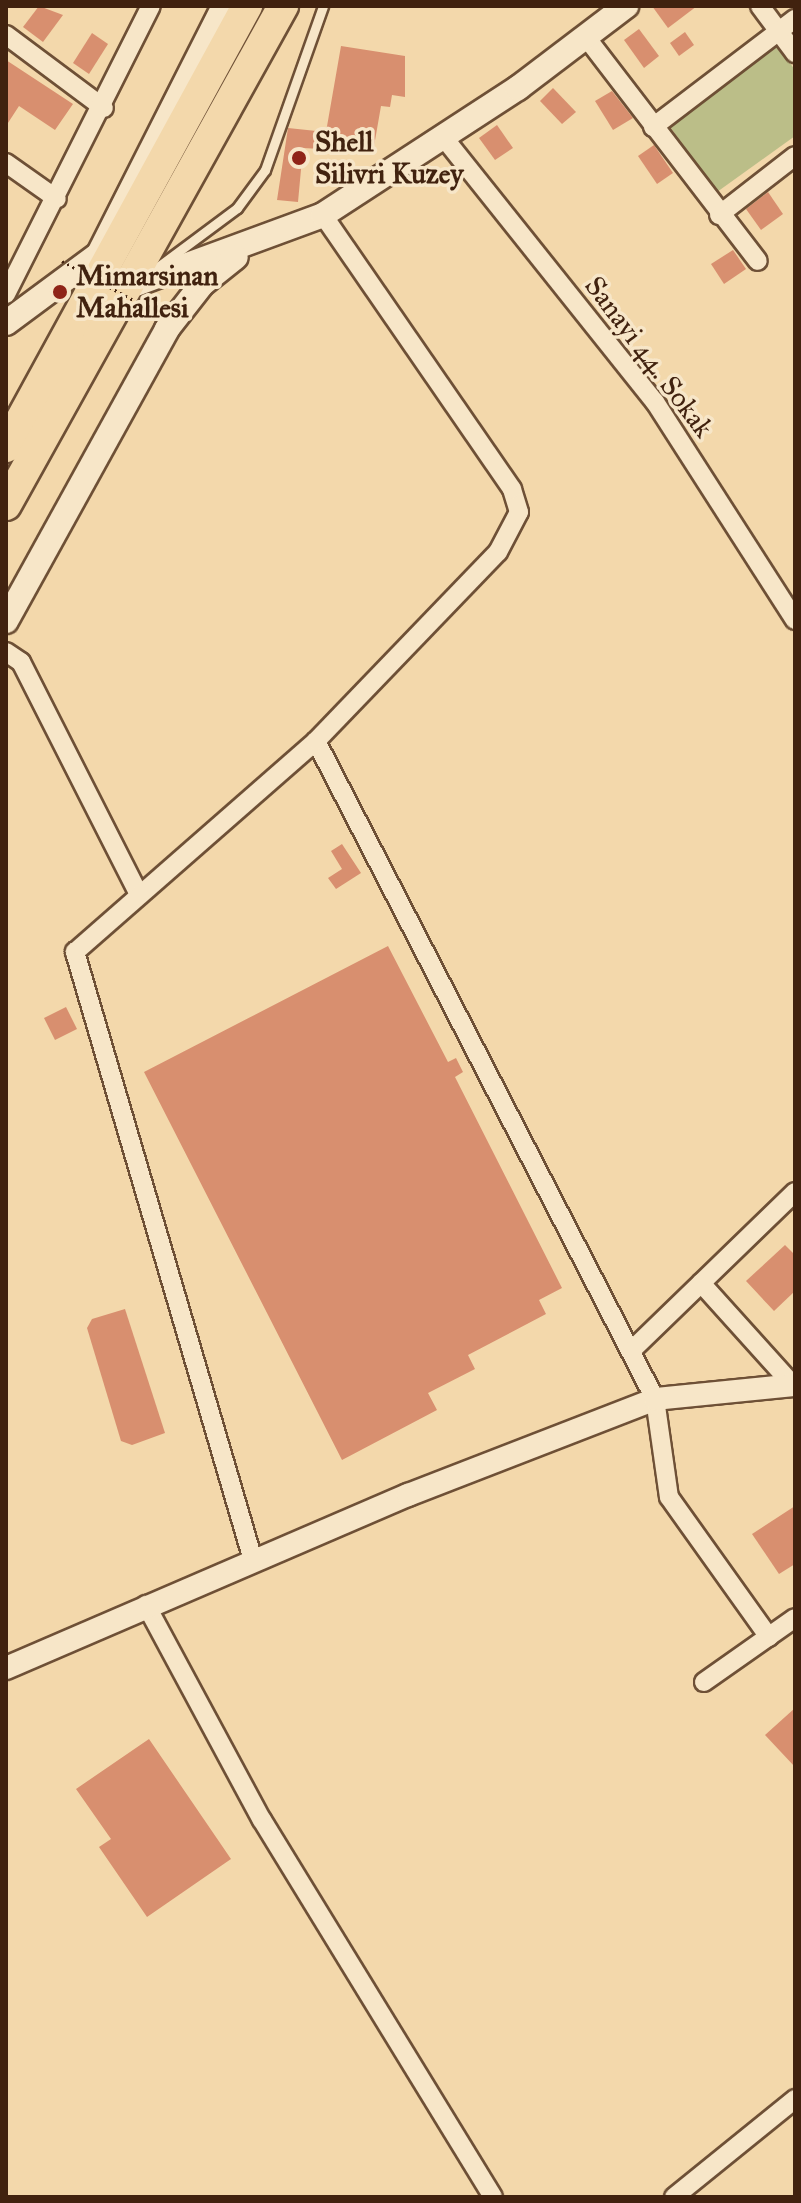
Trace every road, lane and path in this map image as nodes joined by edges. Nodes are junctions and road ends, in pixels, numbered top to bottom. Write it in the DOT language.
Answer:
graph roads {
  1 [pos="151,6"];
  2 [pos="221,6"];
  3 [pos="247,6"];
  4 [pos="283,6"];
  5 [pos="323,6"];
  6 [pos="626,6"];
  7 [pos="760,6"];
  8 [pos="795,19"];
  9 [pos="779,31"];
  10 [pos="6,35"];
  11 [pos="586,37"];
  12 [pos="795,53"];
  13 [pos="104,108"];
  14 [pos="653,127"];
  15 [pos="444,138"];
  16 [pos="795,156"];
  17 [pos="6,163"];
  18 [pos="57,199"];
  19 [pos="323,215"];
  20 [pos="719,215"];
  21 [pos="123,237"];
  22 [pos="246,248"];
  23 [pos="96,253"];
  24 [pos="62,261"];
  25 [pos="758,261"];
  26 [pos="133,285"];
  27 [pos="7,290"];
  28 [pos="166,318"];
  29 [pos="6,323"];
  30 [pos="34,399"];
  31 [pos="6,413"];
  32 [pos="6,447"];
  33 [pos="6,505"];
  34 [pos="795,620"];
  35 [pos="6,621"];
  36 [pos="6,652"];
  37 [pos="316,741"];
  38 [pos="139,895"];
  39 [pos="795,1192"];
  40 [pos="701,1283"];
  41 [pos="632,1350"];
  42 [pos="794,1385"];
  43 [pos="655,1399"];
  44 [pos="253,1560"];
  45 [pos="146,1605"];
  46 [pos="795,1618"];
  47 [pos="769,1637"];
  48 [pos="6,1668"];
  49 [pos="704,1682"];
  50 [pos="795,2099"];
  51 [pos="493,2197"];
  52 [pos="674,2197"];
  1 -- 13 [label="street"];
  2 -- 23 [label="street"];
  3 -- 21 [label="highway"];
  4 -- 26 [label="highway"];
  5 -- 26 [label="lane"];
  6 -- 11 [label="main road"];
  7 -- 9 [label="street"];
  8 -- 9 [label="street"];
  9 -- 12 [label="street"];
  9 -- 14 [label="street"];
  10 -- 13 [label="street"];
  11 -- 14 [label="street"];
  11 -- 15 [label="main road"];
  13 -- 18 [label="street"];
  14 -- 20 [label="street"];
  15 -- 19 [label="main road"];
  15 -- 34 [label="street, Sanayi 44. Sokak"];
  16 -- 20 [label="street"];
  17 -- 18 [label="street"];
  18 -- 27 [label="street"];
  19 -- 22 [label="main road"];
  19 -- 37 [label="street"];
  20 -- 25 [label="street"];
  21 -- 23 [label="main road"];
  21 -- 30 [label="highway"];
  22 -- 26 [label="main road"];
  22 -- 35 [label="main road"];
  23 -- 29 [label="main road"];
  24 -- 28 [label="path, bridge"];
  26 -- 33 [label="highway"];
  30 -- 31 [label="lane"];
  30 -- 32 [label="highway"];
  36 -- 38 [label="street"];
  37 -- 38 [label="street"];
  37 -- 41 [label="street"];
  38 -- 44 [label="street"];
  39 -- 40 [label="street"];
  40 -- 41 [label="street"];
  40 -- 42 [label="street"];
  41 -- 43 [label="street"];
  42 -- 43 [label="street"];
  43 -- 44 [label="street"];
  43 -- 47 [label="street"];
  44 -- 45 [label="street"];
  45 -- 48 [label="street"];
  45 -- 51 [label="street"];
  46 -- 47 [label="street"];
  47 -- 49 [label="street"];
  50 -- 52 [label="street"];
}
